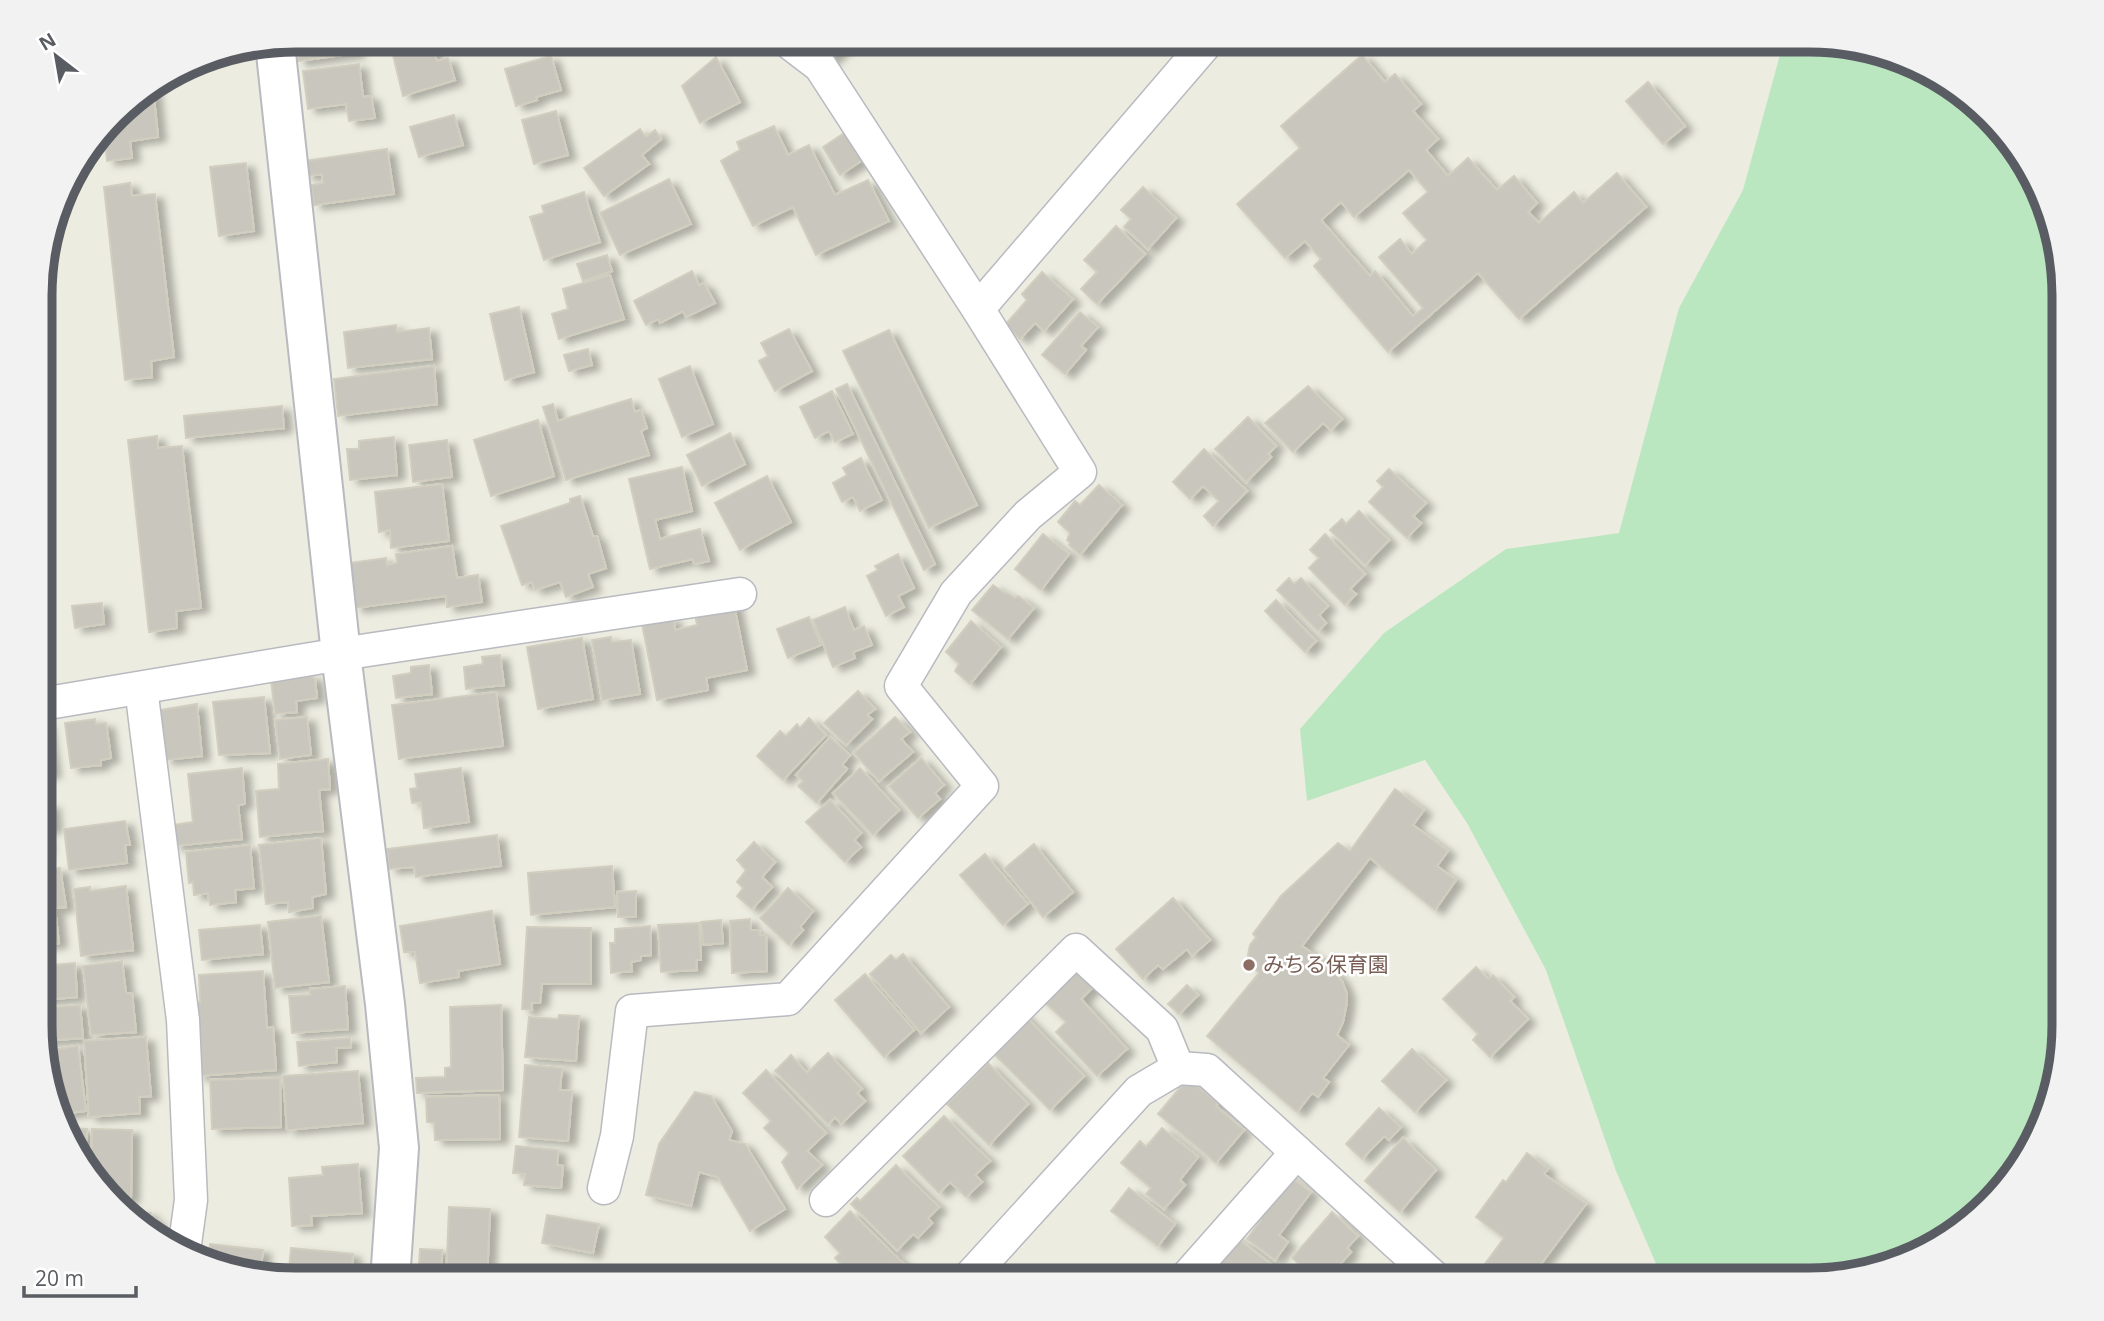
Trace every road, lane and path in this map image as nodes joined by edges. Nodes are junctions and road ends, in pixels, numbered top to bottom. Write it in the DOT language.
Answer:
graph roads {
  1 [pos="802,52"];
  2 [pos="1199,52"];
  3 [pos="276,54"];
  4 [pos="978,309"];
  5 [pos="740,594"];
  6 [pos="341,654"];
  7 [pos="141,688"];
  8 [pos="52,703"];
  9 [pos="1178,1068"];
  10 [pos="1297,1152"];
  11 [pos="604,1188"];
  12 [pos="826,1200"];
  13 [pos="185,1241"];
  14 [pos="391,1268"];
  15 [pos="977,1268"];
  16 [pos="1195,1268"];
  17 [pos="1424,1268"];
  1 -- 4 [label="street"];
  2 -- 4 [label="street"];
  3 -- 6 [label="street"];
  4 -- 11 [label="street"];
  5 -- 6 [label="street"];
  6 -- 7 [label="street"];
  6 -- 14 [label="street"];
  7 -- 8 [label="street"];
  7 -- 13 [label="street"];
  9 -- 10 [label="street"];
  9 -- 12 [label="street"];
  9 -- 15 [label="street"];
  10 -- 16 [label="street"];
  10 -- 17 [label="street"];
}
